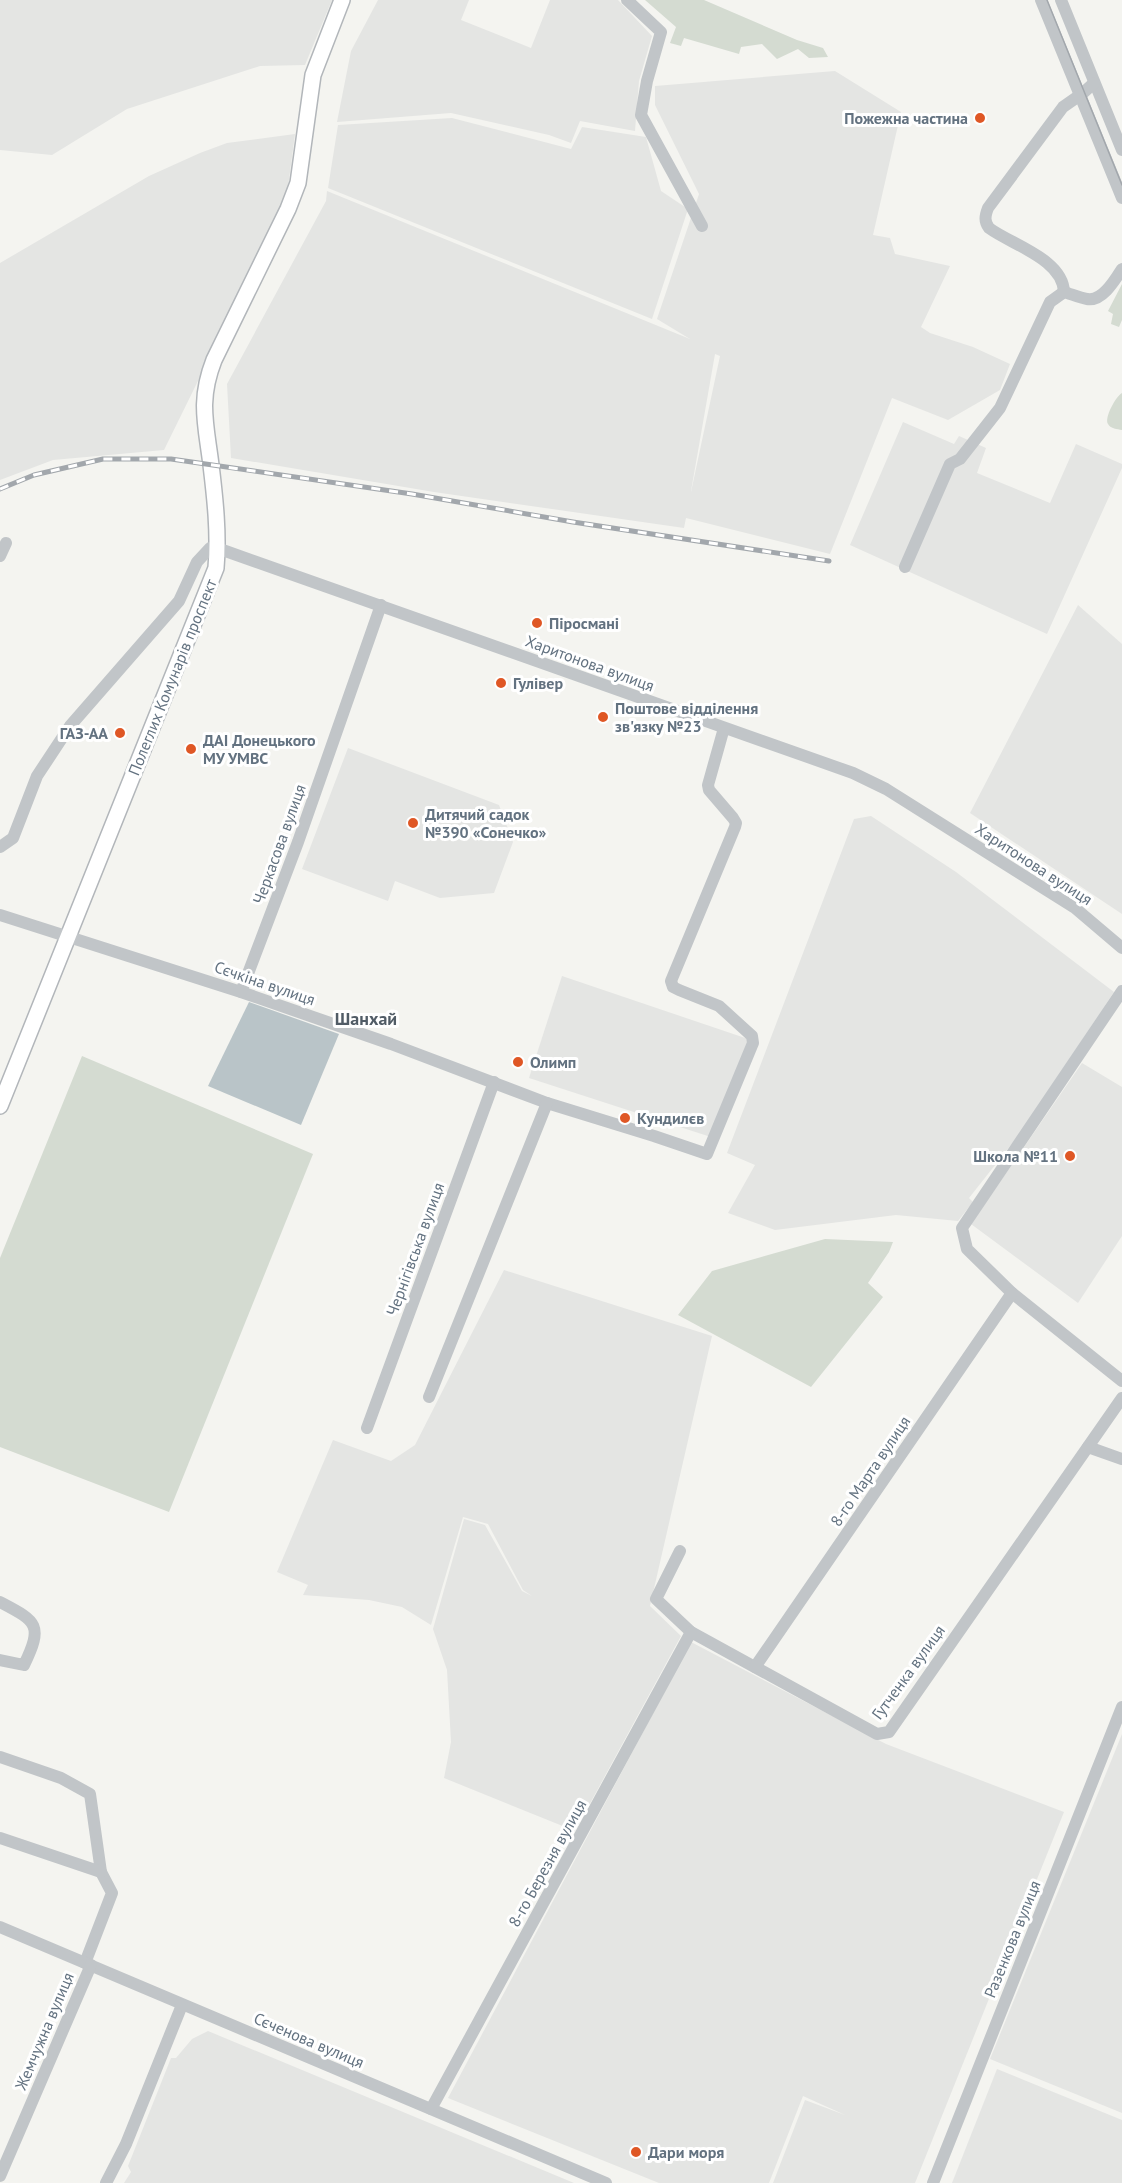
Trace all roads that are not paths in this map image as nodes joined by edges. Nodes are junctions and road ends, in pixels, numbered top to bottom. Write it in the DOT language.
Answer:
graph roads {
  1 [pos="342,0"];
  2 [pos="627,0"];
  3 [pos="1041,0"];
  4 [pos="1060,0"];
  5 [pos="1094,83"];
  6 [pos="1078,95"];
  7 [pos="1122,150"];
  8 [pos="1122,198"];
  9 [pos="702,226"];
  10 [pos="1122,269"];
  11 [pos="1064,292"];
  12 [pos="6,543"];
  13 [pos="217,548"];
  14 [pos="0,556"];
  15 [pos="905,567"];
  16 [pos="381,605"];
  17 [pos="724,728"];
  18 [pos="0,847"];
  19 [pos="0,915"];
  20 [pos="69,936"];
  21 [pos="1122,948"];
  22 [pos="242,992"];
  23 [pos="1122,992"];
  24 [pos="494,1082"];
  25 [pos="547,1103"];
  26 [pos="0,1106"];
  27 [pos="1012,1293"];
  28 [pos="1122,1381"];
  29 [pos="429,1398"];
  30 [pos="1122,1398"];
  31 [pos="367,1428"];
  32 [pos="1088,1447"];
  33 [pos="1122,1459"];
  34 [pos="680,1551"];
  35 [pos="0,1602"];
  36 [pos="691,1632"];
  37 [pos="0,1660"];
  38 [pos="755,1667"];
  39 [pos="1122,1707"];
  40 [pos="0,1757"];
  41 [pos="0,1838"];
  42 [pos="101,1872"];
  43 [pos="1,1932"];
  44 [pos="88,1964"];
  45 [pos="182,2005"];
  46 [pos="431,2109"];
  47 [pos="0,2176"];
  48 [pos="106,2183"];
  49 [pos="606,2183"];
  50 [pos="933,2183"];
  1 -- 13 [label="main road, Полеглих Комунарів проспект"];
  2 -- 9 [label="street"];
  3 -- 6 [label="street"];
  4 -- 5 [label="street"];
  5 -- 6 [label="street"];
  5 -- 7 [label="street"];
  6 -- 8 [label="street"];
  6 -- 11 [label="street"];
  10 -- 11 [label="street"];
  11 -- 15 [label="street"];
  12 -- 14 [label="street"];
  13 -- 16 [label="street, Харитонова вулиця"];
  13 -- 18 [label="street"];
  13 -- 20 [label="main road, Полеглих Комунарів проспект"];
  16 -- 17 [label="street, Харитонова вулиця"];
  16 -- 22 [label="street, Черкасова вулиця"];
  17 -- 21 [label="street, Харитонова вулиця"];
  17 -- 25 [label="street, Сєчкіна вулиця"];
  19 -- 20 [label="street, Сєчкіна вулиця"];
  20 -- 22 [label="street, Сєчкіна вулиця"];
  20 -- 26 [label="main road, Полеглих Комунарів проспект"];
  22 -- 24 [label="street, Сєчкіна вулиця"];
  23 -- 27 [label="street"];
  24 -- 25 [label="street, Сєчкіна вулиця"];
  24 -- 31 [label="street, Чернігівська вулиця"];
  25 -- 29 [label="street"];
  27 -- 28 [label="street"];
  27 -- 38 [label="street, 8-го Марта вулиця"];
  30 -- 32 [label="street, Гутченка вулиця"];
  32 -- 33 [label="street"];
  32 -- 38 [label="street, Гутченка вулиця"];
  34 -- 36 [label="street, Гутченка вулиця"];
  35 -- 37 [label="street"];
  36 -- 38 [label="street, Гутченка вулиця"];
  36 -- 46 [label="street, 8-го Березня вулиця"];
  39 -- 50 [label="street, Разенкова вулиця"];
  40 -- 42 [label="street, Жемчужна вулиця"];
  41 -- 42 [label="street"];
  42 -- 44 [label="street, Жемчужна вулиця"];
  43 -- 44 [label="street, Сєченова вулиця"];
  44 -- 45 [label="street, Сєченова вулиця"];
  44 -- 47 [label="street, Жемчужна вулиця"];
  45 -- 46 [label="street, Сєченова вулиця"];
  45 -- 48 [label="street"];
  46 -- 49 [label="street, Сєченова вулиця"];
}
